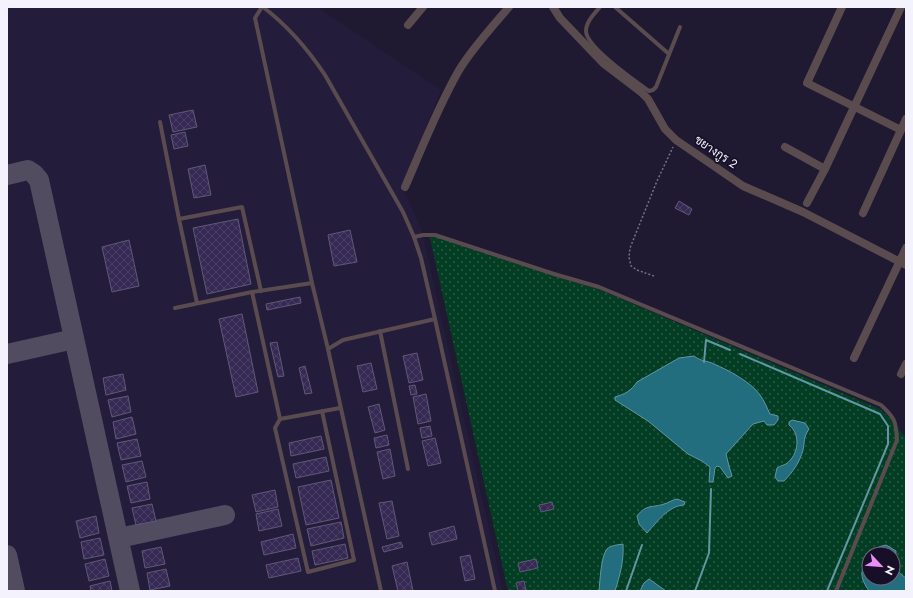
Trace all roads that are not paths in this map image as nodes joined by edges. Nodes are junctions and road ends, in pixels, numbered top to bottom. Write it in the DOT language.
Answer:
graph roads {
  1 [pos="262,7"];
  2 [pos="422,7"];
  3 [pos="509,7"];
  4 [pos="553,7"];
  5 [pos="600,7"];
  6 [pos="615,7"];
  7 [pos="842,7"];
  8 [pos="901,7"];
  9 [pos="408,25"];
  10 [pos="680,27"];
  11 [pos="669,54"];
  12 [pos="855,107"];
  13 [pos="906,120"];
  14 [pos="160,122"];
  15 [pos="901,130"];
  16 [pos="785,147"];
  17 [pos="825,169"];
  18 [pos="405,187"];
  19 [pos="807,203"];
  20 [pos="863,214"];
  21 [pos="179,219"];
  22 [pos="414,237"];
  23 [pos="906,248"];
  24 [pos="903,264"];
  25 [pos="312,283"];
  26 [pos="261,291"];
  27 [pos="252,292"];
  28 [pos="197,303"];
  29 [pos="175,308"];
  30 [pos="435,320"];
  31 [pos="380,331"];
  32 [pos="328,349"];
  33 [pos="854,358"];
  34 [pos="906,364"];
  35 [pos="902,374"];
  36 [pos="340,408"];
  37 [pos="322,411"];
  38 [pos="280,419"];
  39 [pos="408,469"];
  40 [pos="381,591"];
  41 [pos="495,591"];
  42 [pos="836,591"];
  1 -- 22 [label="lane"];
  1 -- 25 [label="lane"];
  2 -- 9 [label="street"];
  3 -- 18 [label="street"];
  4 -- 24 [label="street, ชยางกูร 2"];
  5 -- 11 [label="lane"];
  6 -- 11 [label="lane"];
  7 -- 12 [label="street"];
  8 -- 12 [label="street"];
  10 -- 11 [label="lane"];
  12 -- 15 [label="street"];
  12 -- 17 [label="street"];
  13 -- 15 [label="street"];
  14 -- 21 [label="lane"];
  15 -- 20 [label="street"];
  16 -- 17 [label="street"];
  17 -- 19 [label="street"];
  21 -- 26 [label="lane"];
  21 -- 28 [label="lane"];
  22 -- 30 [label="lane"];
  22 -- 42 [label="lane"];
  23 -- 24 [label="street"];
  24 -- 33 [label="street"];
  25 -- 26 [label="lane"];
  25 -- 32 [label="lane"];
  26 -- 27 [label="lane"];
  27 -- 28 [label="lane"];
  27 -- 38 [label="lane"];
  28 -- 29 [label="lane"];
  30 -- 31 [label="lane"];
  30 -- 41 [label="lane"];
  31 -- 32 [label="lane"];
  31 -- 39 [label="lane"];
  32 -- 36 [label="lane"];
  34 -- 35 [label="street"];
  36 -- 37 [label="lane"];
  36 -- 40 [label="lane"];
  37 -- 38 [label="lane"];
  37 -- 38 [label="lane"];
}
